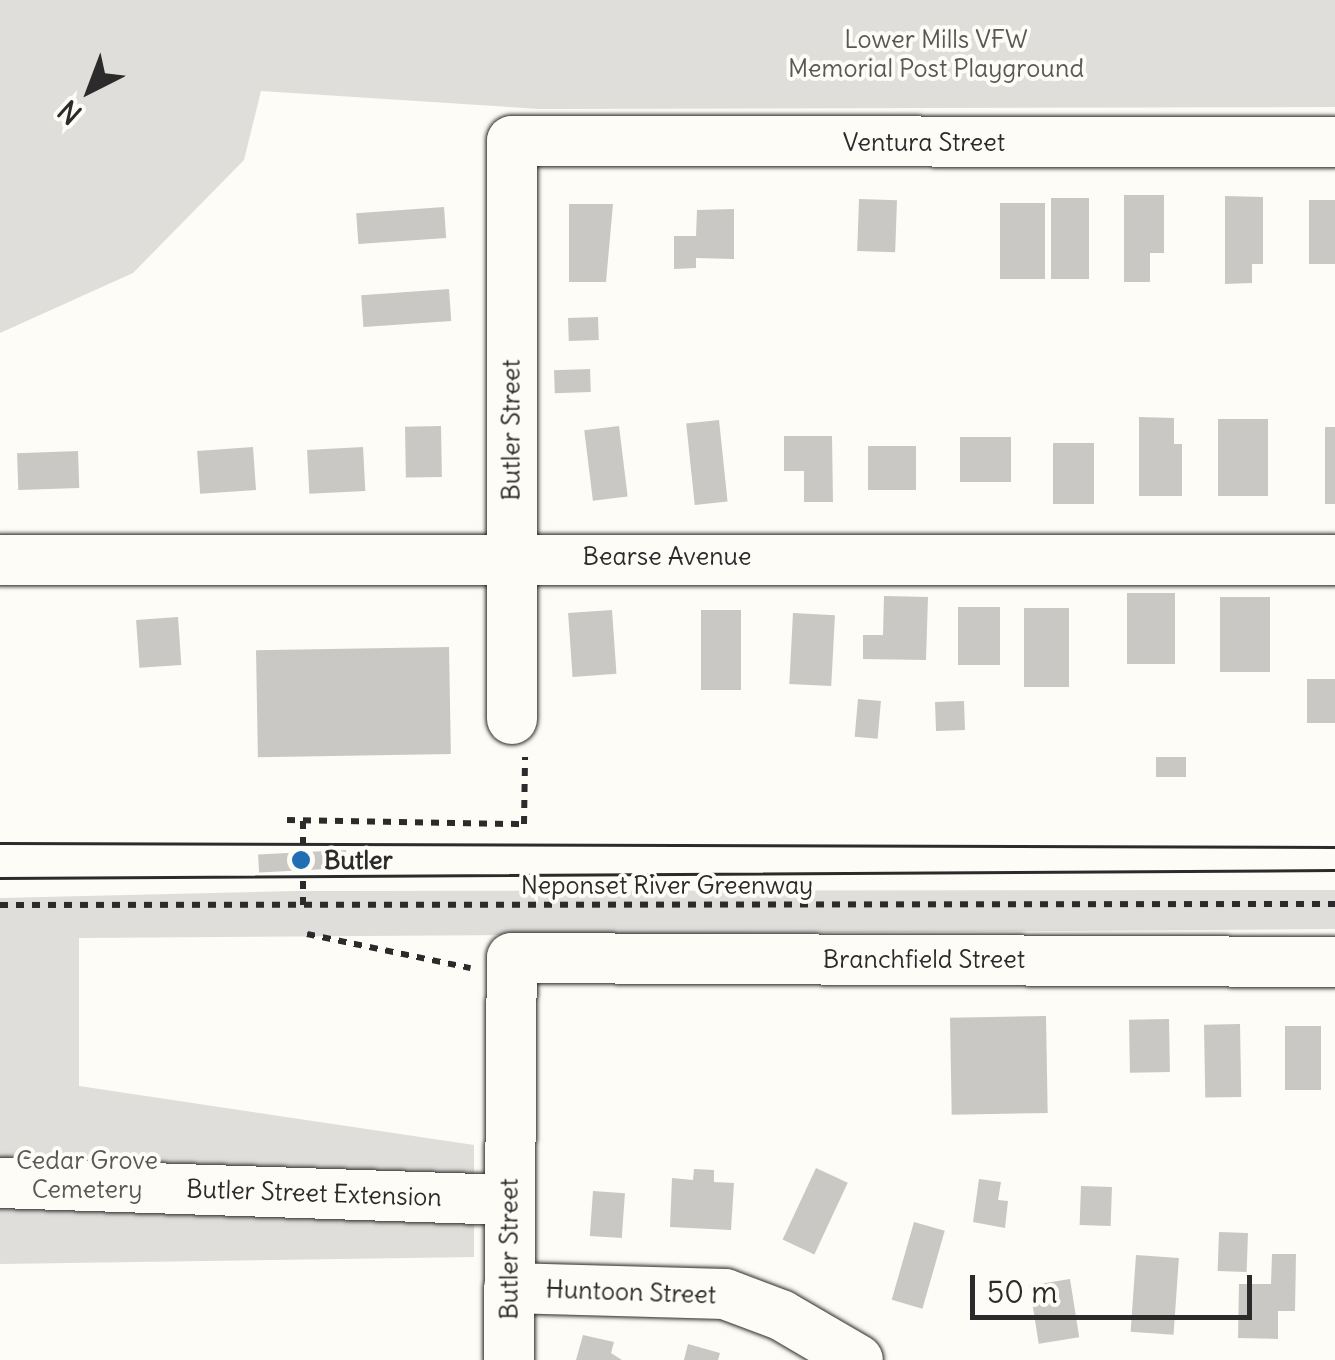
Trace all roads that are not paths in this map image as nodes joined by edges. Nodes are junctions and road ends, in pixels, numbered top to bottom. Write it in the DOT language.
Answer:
graph roads {
  1 [pos="512,141"];
  2 [pos="1335,142"];
  3 [pos="510,556"];
  4 [pos="0,560"];
  5 [pos="1335,560"];
  6 [pos="512,719"];
  7 [pos="1335,962"];
  8 [pos="512,963"];
  9 [pos="0,1182"];
  10 [pos="509,1200"];
  11 [pos="508,1288"];
  12 [pos="509,1360"];
  13 [pos="858,1360"];
  1 -- 2 [label="street, Ventura Street"];
  1 -- 3 [label="street, Butler Street"];
  3 -- 4 [label="street, Bearse Avenue"];
  3 -- 5 [label="street, Bearse Avenue"];
  3 -- 6 [label="street, Butler Street"];
  7 -- 8 [label="street, Branchfield Street"];
  8 -- 10 [label="street, Butler Street"];
  9 -- 10 [label="street, Butler Street Extension"];
  10 -- 11 [label="street, Butler Street"];
  11 -- 12 [label="street, Butler Street"];
  11 -- 13 [label="street, Huntoon Street"];
}
